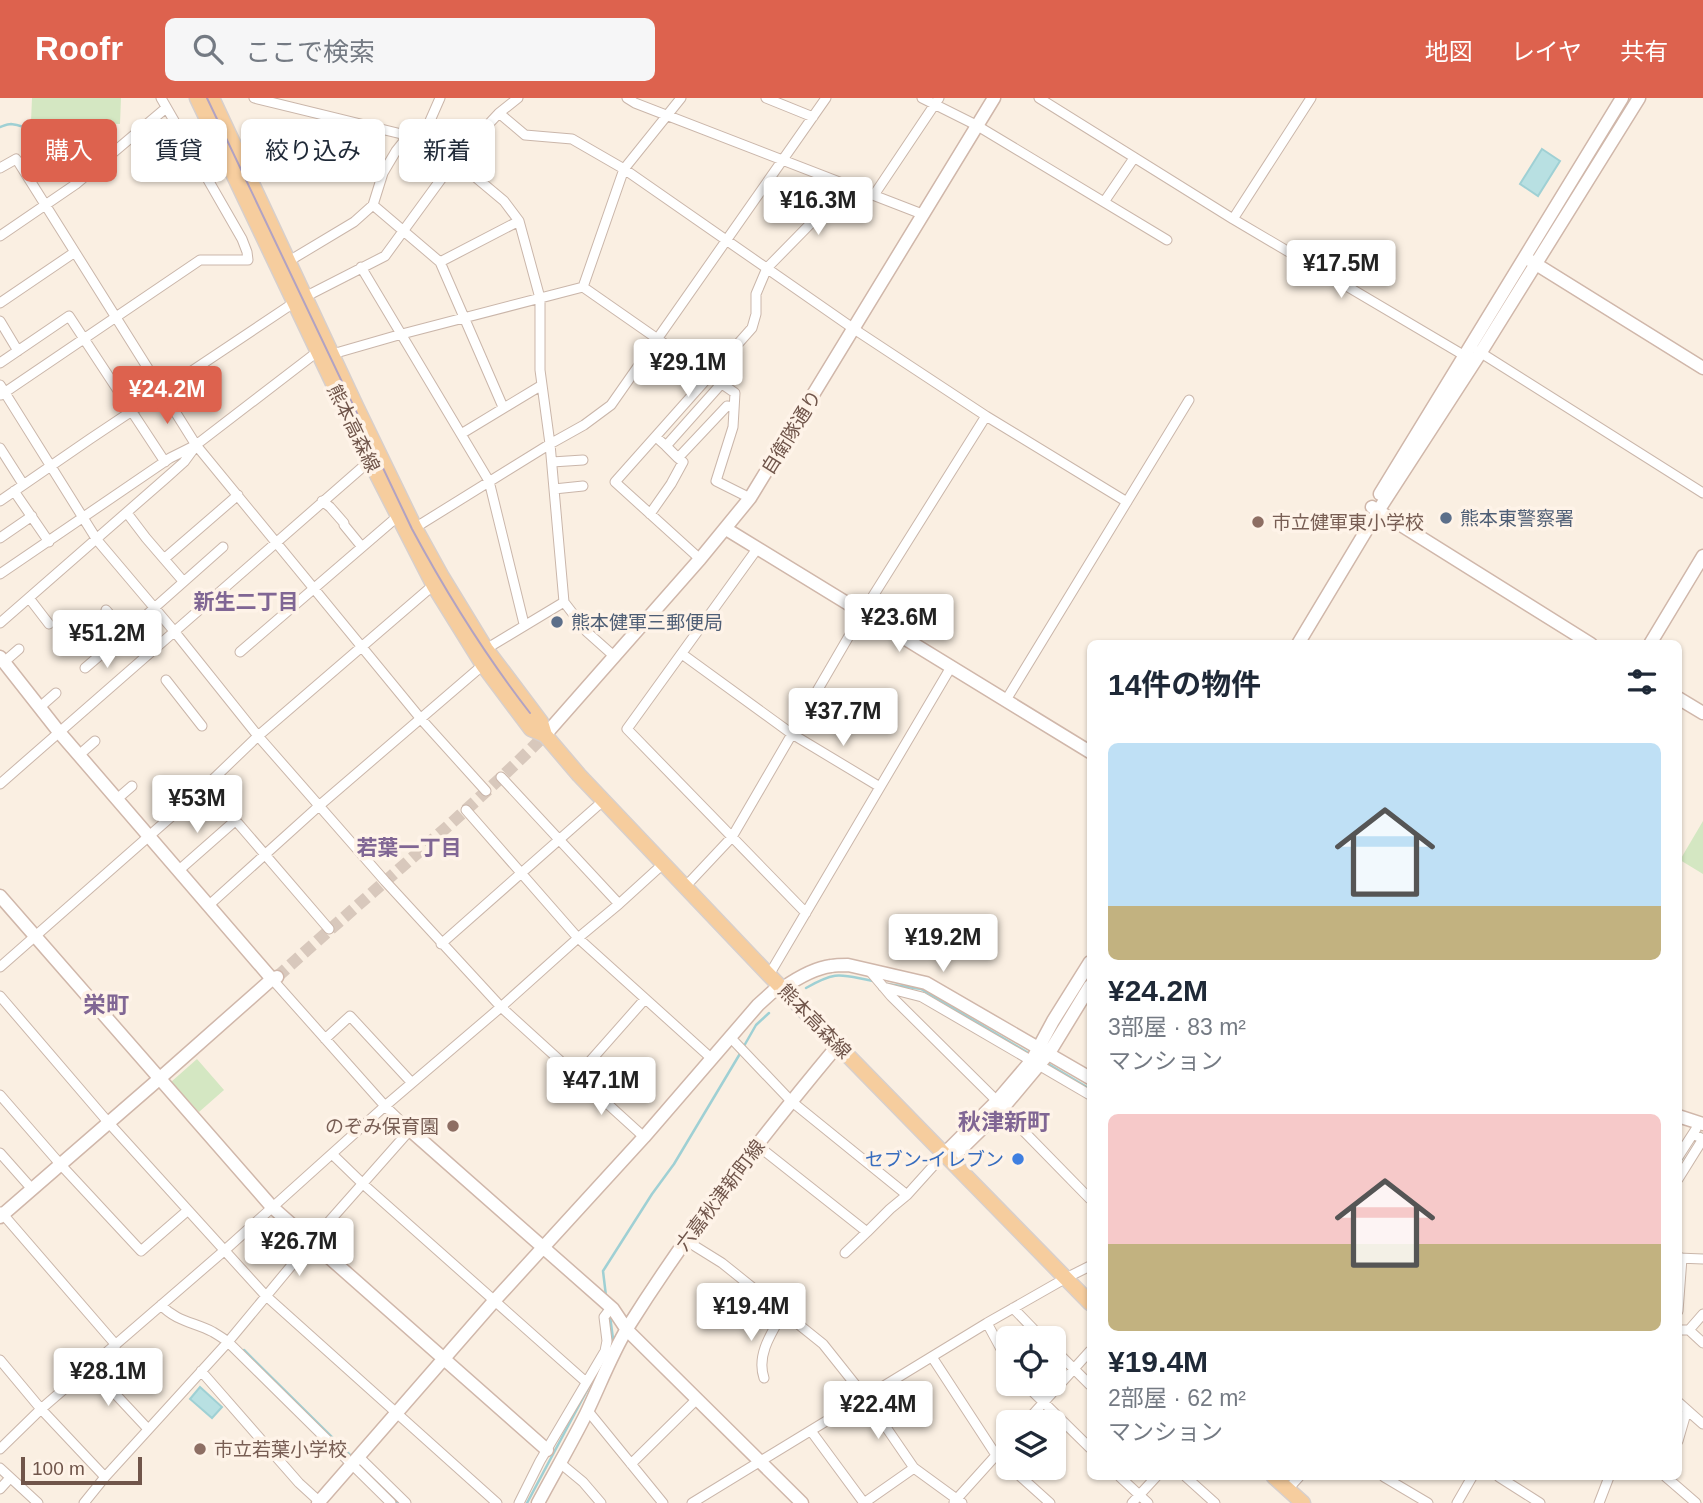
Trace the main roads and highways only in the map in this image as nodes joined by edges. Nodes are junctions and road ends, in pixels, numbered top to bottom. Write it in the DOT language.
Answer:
graph roads {
  1 [pos="197,98"];
  2 [pos="212,98"];
  3 [pos="300,300"];
  4 [pos="374,456"];
  5 [pos="410,530"];
  6 [pos="438,581"];
  7 [pos="545,735"];
  8 [pos="1087,1300"];
  9 [pos="1277,1480"];
  10 [pos="1296,1498"];
  1 -- 3 [label="main road, 熊本高森線"];
  2 -- 3 [label="main road, 熊本高森線"];
  3 -- 4 [label="main road, 熊本高森線"];
  4 -- 5 [label="main road, 熊本高森線"];
  4 -- 5 [label="main road, 熊本高森線"];
  5 -- 6 [label="main road, 熊本高森線"];
  6 -- 7 [label="main road, 熊本高森線"];
  6 -- 7 [label="main road, 熊本高森線"];
  7 -- 8 [label="main road, 熊本高森線"];
  9 -- 10 [label="main road"];
}
